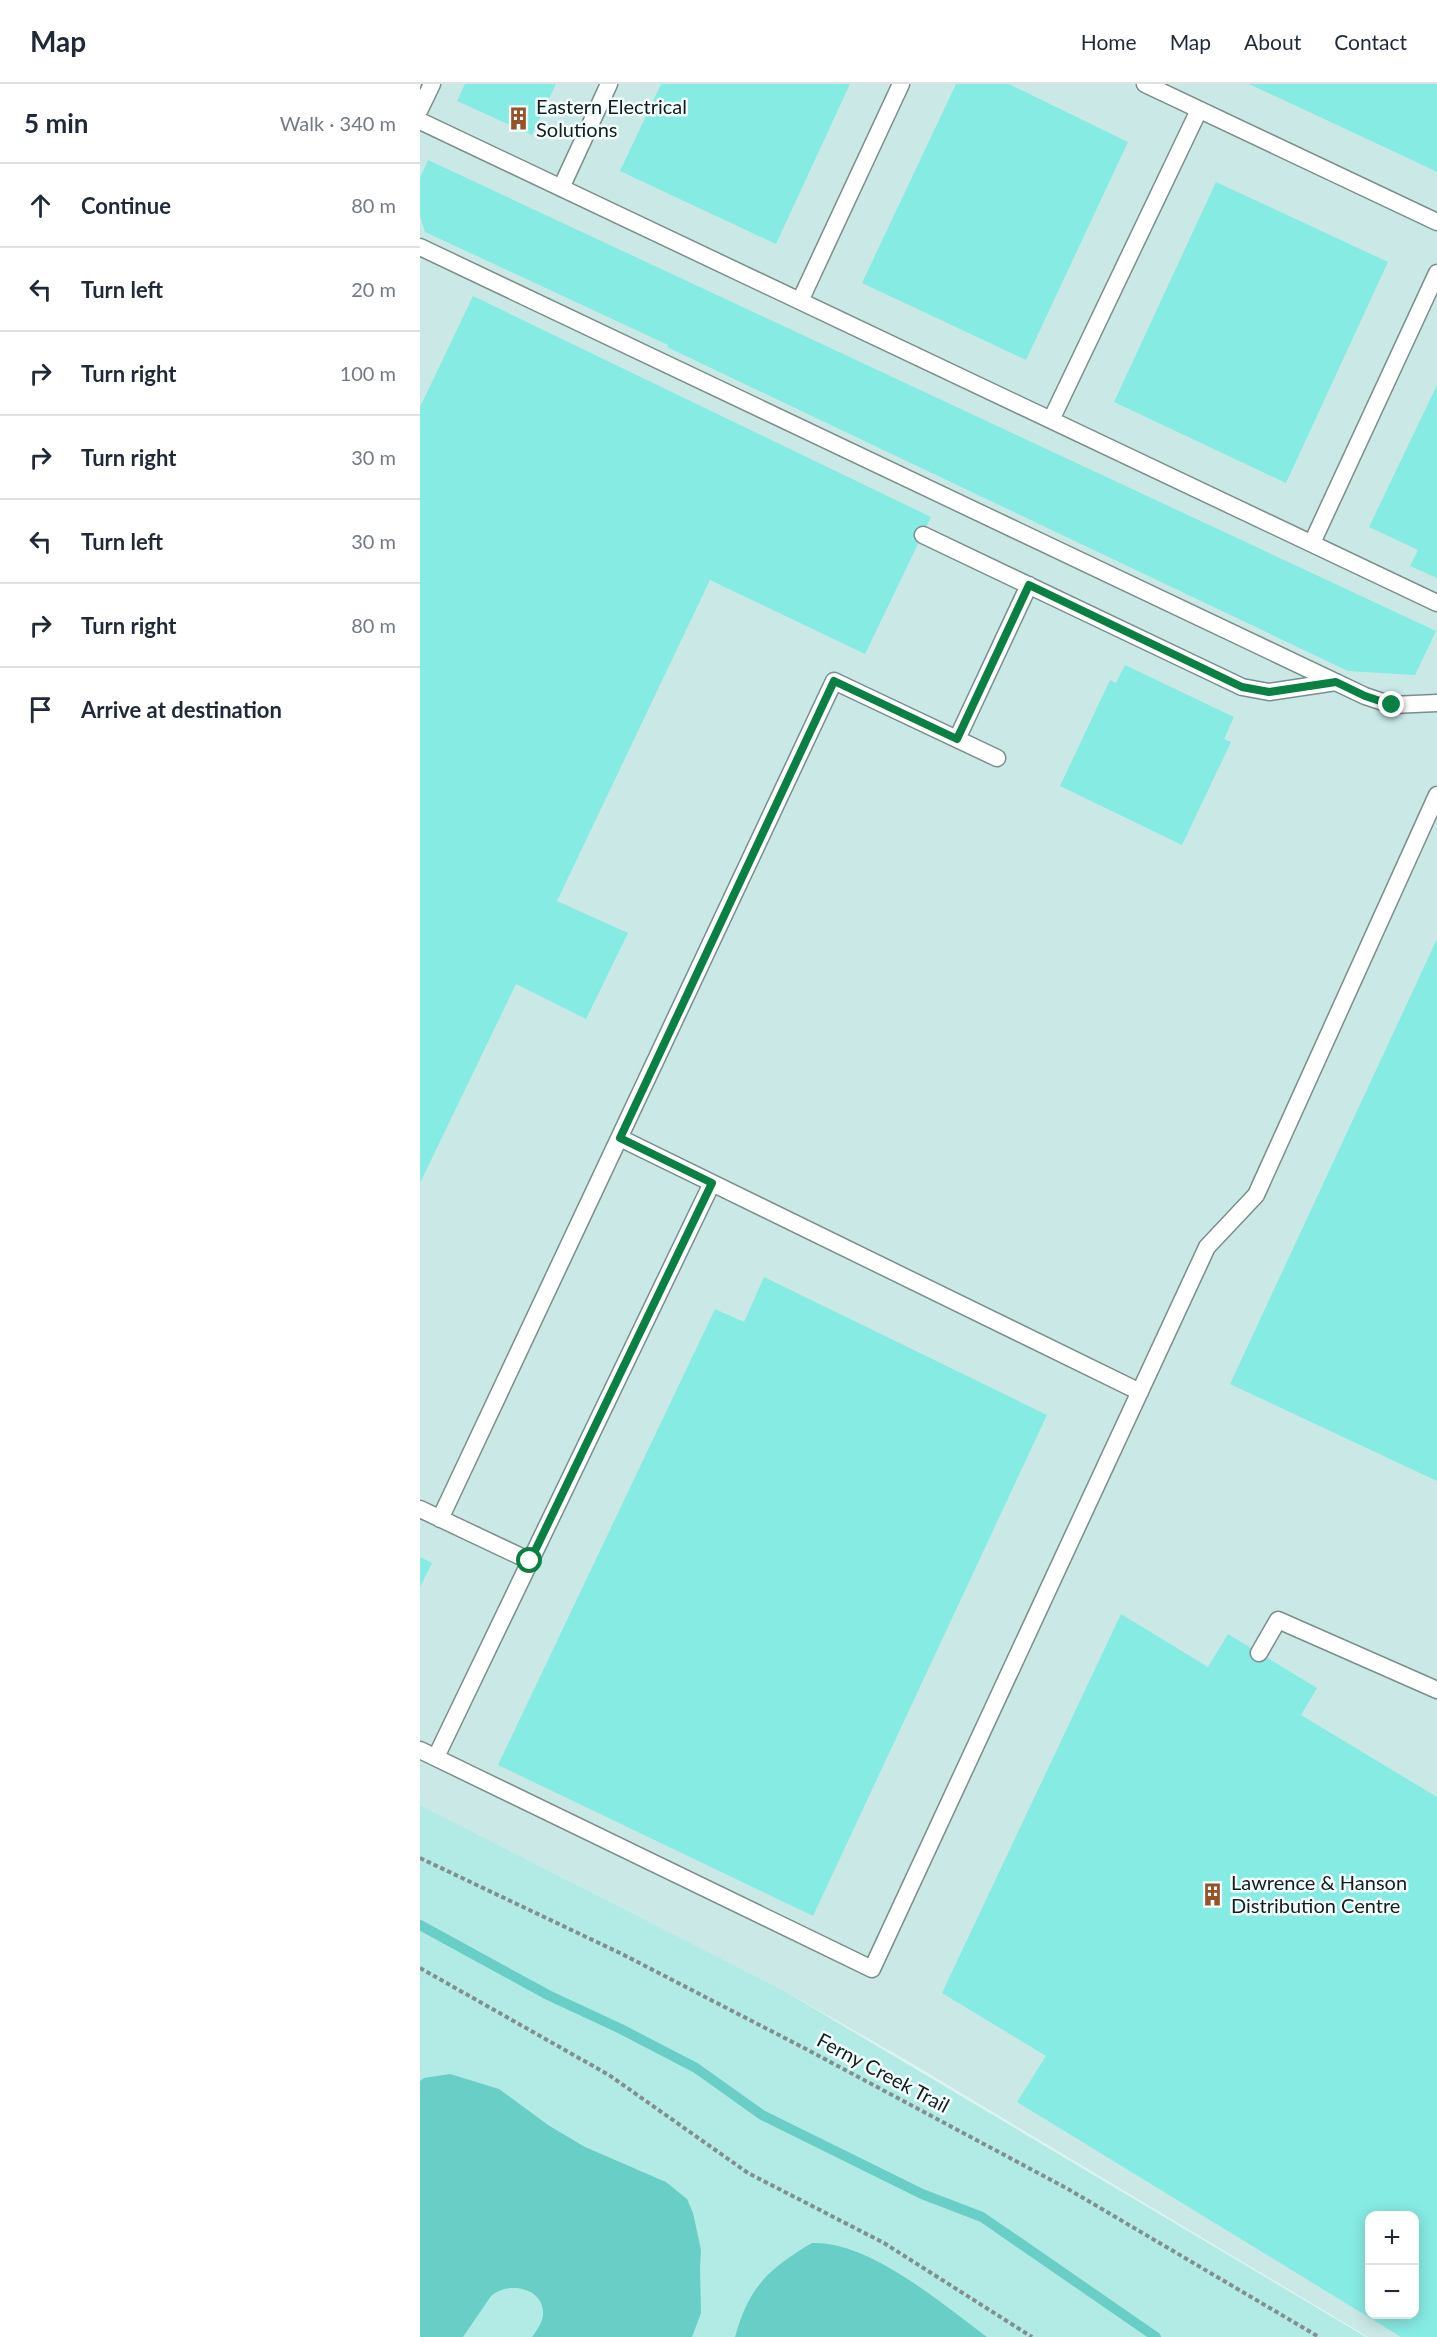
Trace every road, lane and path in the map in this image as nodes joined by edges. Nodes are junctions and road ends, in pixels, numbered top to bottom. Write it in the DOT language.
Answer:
graph roads {
  1 [pos="432,84"];
  2 [pos="609,84"];
  3 [pos="901,84"];
  4 [pos="1145,84"];
  5 [pos="420,109"];
  6 [pos="1199,110"];
  7 [pos="420,121"];
  8 [pos="561,188"];
  9 [pos="1437,222"];
  10 [pos="420,247"];
  11 [pos="1437,273"];
  12 [pos="800,301"];
  13 [pos="1051,420"];
  14 [pos="923,535"];
  15 [pos="1312,543"];
  16 [pos="1029,585"];
  17 [pos="1437,603"];
  18 [pos="1336,682"];
  19 [pos="1437,703"];
  20 [pos="957,739"];
  21 [pos="997,758"];
  22 [pos="1437,795"];
  23 [pos="620,1138"];
  24 [pos="712,1183"];
  25 [pos="1140,1392"];
  26 [pos="420,1509"];
  27 [pos="440,1519"];
  28 [pos="530,1561"];
  29 [pos="1259,1653"];
  30 [pos="1437,1690"];
  31 [pos="420,1750"];
  32 [pos="436,1757"];
  33 [pos="420,1858"];
  34 [pos="420,1968"];
  35 [pos="1032,2337"];
  36 [pos="1319,2337"];
  1 -- 5 [label="lane"];
  2 -- 8 [label="lane"];
  3 -- 12 [label="lane"];
  4 -- 6 [label="lane"];
  6 -- 9 [label="lane"];
  6 -- 13 [label="lane"];
  7 -- 8 [label="lane"];
  8 -- 12 [label="lane"];
  10 -- 18 [label="lane"];
  11 -- 15 [label="lane"];
  12 -- 13 [label="lane"];
  13 -- 15 [label="lane"];
  14 -- 16 [label="lane"];
  15 -- 17 [label="lane"];
  16 -- 18 [label="lane"];
  16 -- 20 [label="lane"];
  18 -- 19 [label="lane"];
  20 -- 21 [label="lane"];
  20 -- 23 [label="lane"];
  22 -- 25 [label="lane"];
  23 -- 24 [label="lane"];
  23 -- 27 [label="lane"];
  24 -- 25 [label="lane"];
  24 -- 28 [label="lane"];
  25 -- 32 [label="lane"];
  26 -- 27 [label="lane"];
  27 -- 28 [label="lane"];
  28 -- 32 [label="lane"];
  29 -- 30 [label="lane"];
  31 -- 32 [label="lane"];
  33 -- 36 [label="path, Ferny Creek Trail"];
  34 -- 35 [label="path"];
}
